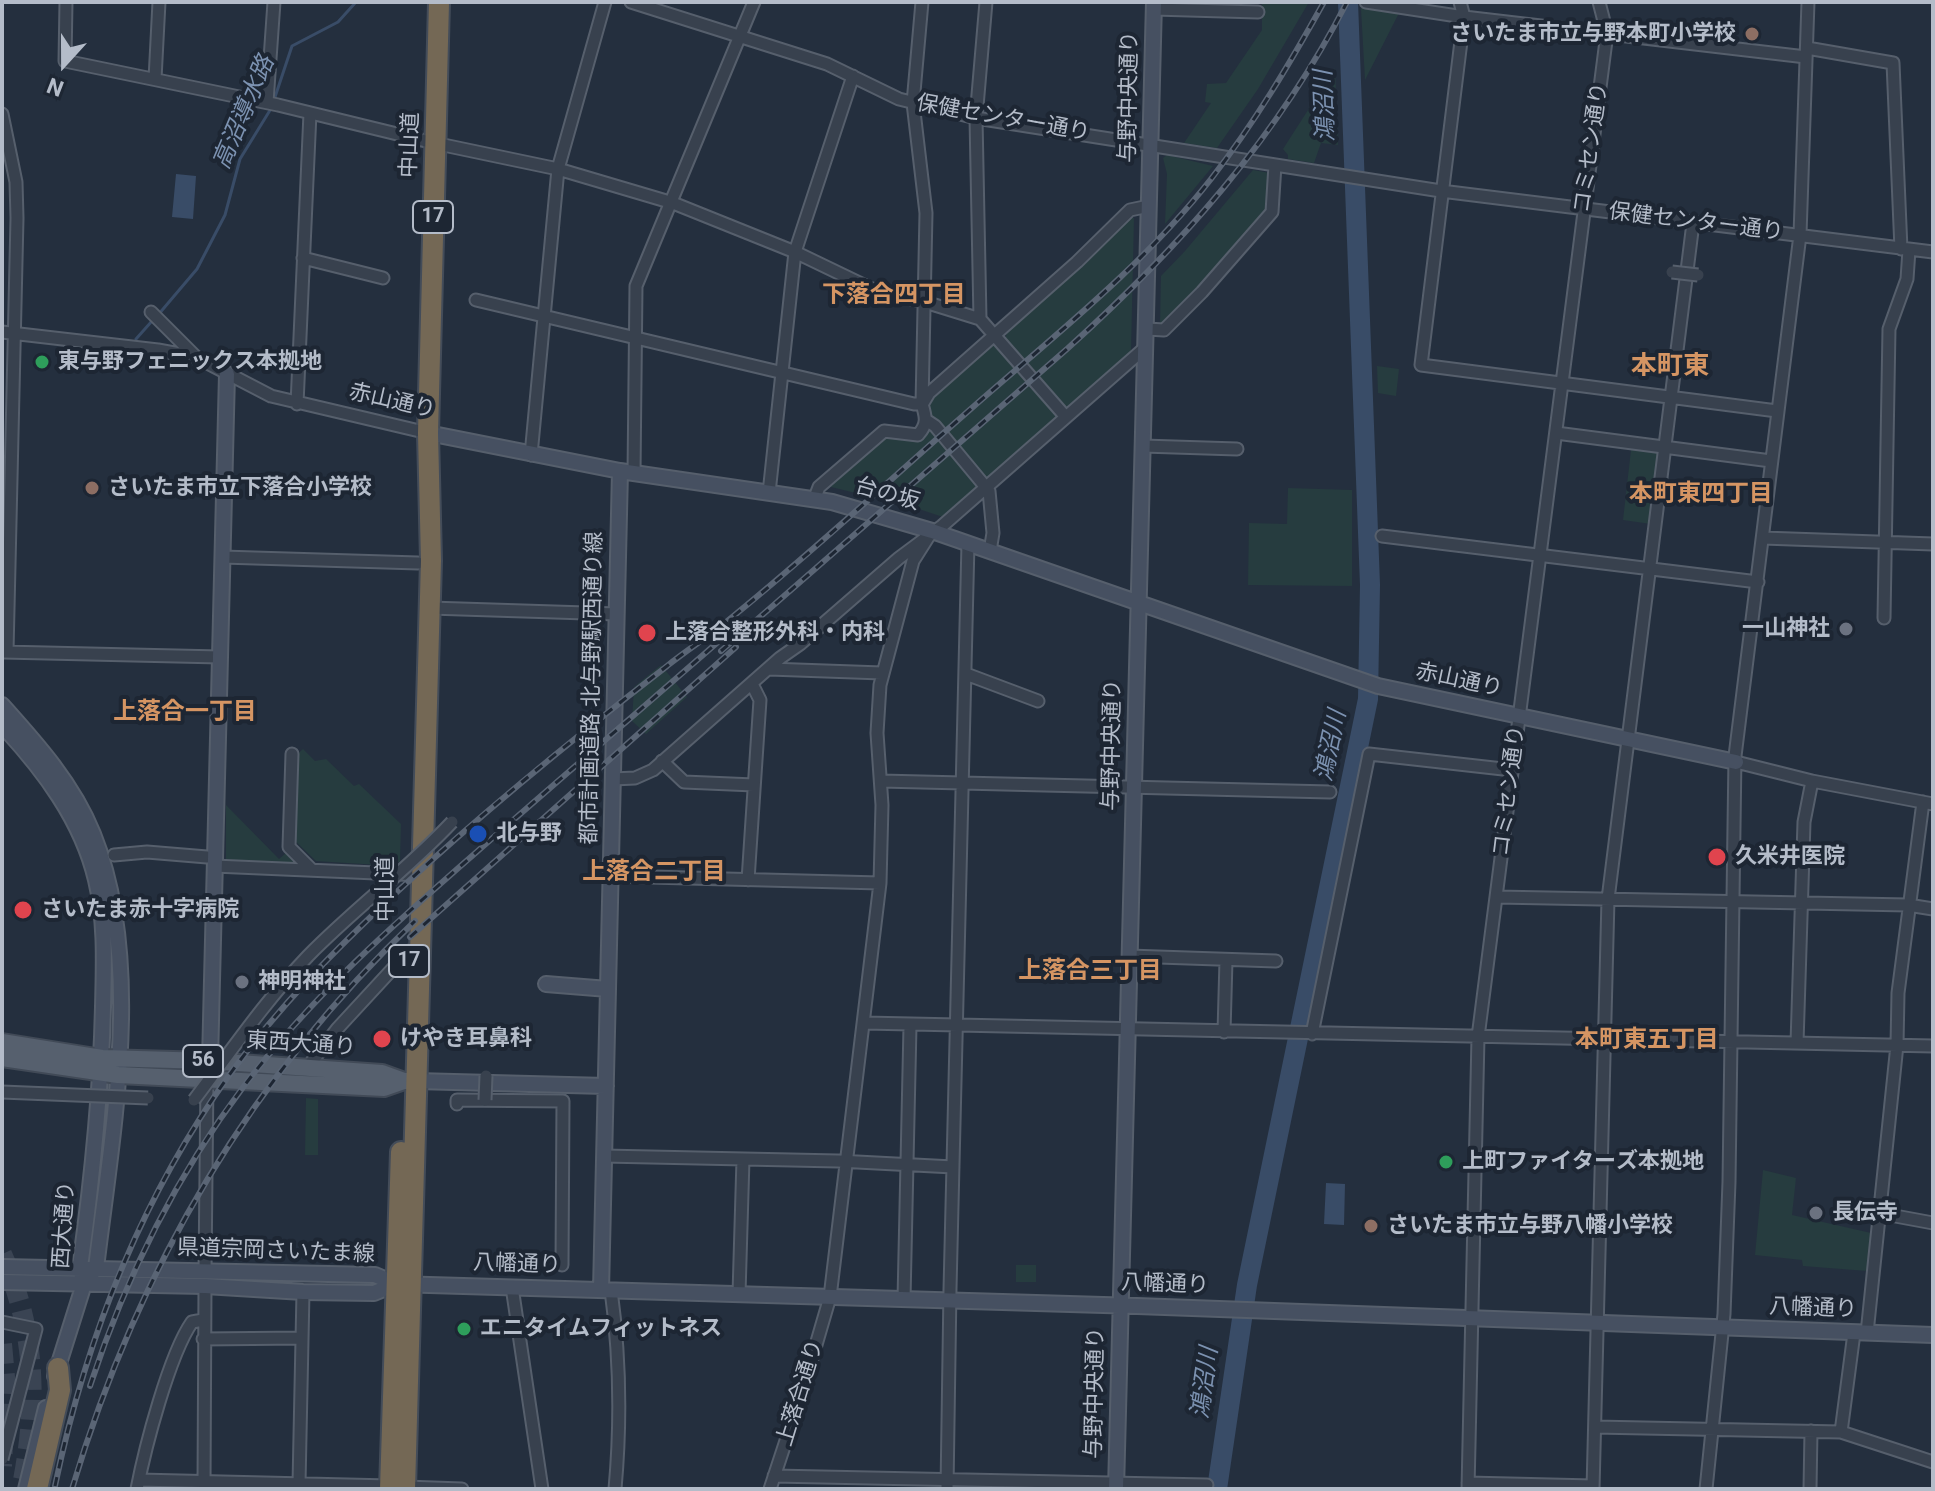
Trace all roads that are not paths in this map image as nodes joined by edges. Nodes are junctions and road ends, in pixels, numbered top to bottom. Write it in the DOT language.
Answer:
graph roads {
  1 [pos="66,2"];
  2 [pos="159,2"];
  3 [pos="274,2"];
  4 [pos="439,2"];
  5 [pos="605,2"];
  6 [pos="631,2"];
  7 [pos="754,2"];
  8 [pos="922,2"];
  9 [pos="986,2"];
  10 [pos="1460,2"];
  11 [pos="1599,2"];
  12 [pos="1808,2"];
  13 [pos="1366,3"];
  14 [pos="1154,6"];
  15 [pos="1258,12"];
  16 [pos="1464,17"];
  17 [pos="1607,33"];
  18 [pos="741,37"];
  19 [pos="1806,52"];
  20 [pos="853,76"];
  21 [pos="155,79"];
  22 [pos="272,103"];
  23 [pos="913,103"];
  24 [pos="310,113"];
  25 [pos="2,114"];
  26 [pos="976,118"];
  27 [pos="434,143"];
  28 [pos="1150,144"];
  29 [pos="1275,165"];
  30 [pos="558,169"];
  31 [pos="1441,191"];
  32 [pos="673,203"];
  33 [pos="1149,206"];
  34 [pos="1584,209"];
  35 [pos="2,218"];
  36 [pos="17,218"];
  37 [pos="1693,223"];
  38 [pos="1800,235"];
  39 [pos="1905,249"];
  40 [pos="795,252"];
  41 [pos="1933,252"];
  42 [pos="303,258"];
  43 [pos="1672,272"];
  44 [pos="1698,275"];
  45 [pos="383,278"];
  46 [pos="476,300"];
  47 [pos="925,302"];
  48 [pos="155,316"];
  49 [pos="545,316"];
  50 [pos="980,319"];
  51 [pos="1147,329"];
  52 [pos="8,332"];
  53 [pos="994,336"];
  54 [pos="636,337"];
  55 [pos="1146,347"];
  56 [pos="196,357"];
  57 [pos="781,372"];
  58 [pos="227,374"];
  59 [pos="1562,383"];
  60 [pos="1670,397"];
  61 [pos="297,404"];
  62 [pos="922,404"];
  63 [pos="1777,411"];
  64 [pos="1065,416"];
  65 [pos="926,420"];
  66 [pos="428,433"];
  67 [pos="1556,433"];
  68 [pos="1143,446"];
  69 [pos="1664,447"];
  70 [pos="1237,449"];
  71 [pos="531,455"];
  72 [pos="1771,461"];
  73 [pos="627,472"];
  74 [pos="987,487"];
  75 [pos="769,493"];
  76 [pos="814,500"];
  77 [pos="932,531"];
  78 [pos="1382,536"];
  79 [pos="1763,538"];
  80 [pos="1885,542"];
  81 [pos="968,543"];
  82 [pos="1933,544"];
  83 [pos="990,551"];
  84 [pos="1541,555"];
  85 [pos="222,557"];
  86 [pos="418,563"];
  87 [pos="1648,568"];
  88 [pos="1758,582"];
  89 [pos="1138,603"];
  90 [pos="430,608"];
  91 [pos="617,614"];
  92 [pos="1884,618"];
  93 [pos="4,652"];
  94 [pos="220,657"];
  95 [pos="769,669"];
  96 [pos="882,673"];
  97 [pos="966,674"];
  98 [pos="752,684"];
  99 [pos="1038,701"];
  100 [pos="2,705"];
  101 [pos="1520,717"];
  102 [pos="2,725"];
  103 [pos="1628,741"];
  104 [pos="292,754"];
  105 [pos="662,761"];
  106 [pos="1736,762"];
  107 [pos="1512,770"];
  108 [pos="613,779"];
  109 [pos="881,781"];
  110 [pos="1812,781"];
  111 [pos="962,783"];
  112 [pos="754,785"];
  113 [pos="1136,786"];
  114 [pos="1330,792"];
  115 [pos="1928,803"];
  116 [pos="452,822"];
  117 [pos="114,855"];
  118 [pos="211,862"];
  119 [pos="312,870"];
  120 [pos="416,875"];
  121 [pos="611,876"];
  122 [pos="748,880"];
  123 [pos="880,883"];
  124 [pos="1497,897"];
  125 [pos="1608,899"];
  126 [pos="1734,903"];
  127 [pos="1801,904"];
  128 [pos="1908,905"];
  129 [pos="1933,909"];
  130 [pos="409,951"];
  131 [pos="1129,956"];
  132 [pos="1226,960"];
  133 [pos="1276,961"];
  134 [pos="546,984"];
  135 [pos="608,989"];
  136 [pos="865,1023"];
  137 [pos="910,1026"];
  138 [pos="957,1026"];
  139 [pos="2,1028"];
  140 [pos="1128,1029"];
  141 [pos="1224,1032"];
  142 [pos="1311,1034"];
  143 [pos="1478,1037"];
  144 [pos="1604,1040"];
  145 [pos="2,1042"];
  146 [pos="1797,1043"];
  147 [pos="1731,1044"];
  148 [pos="1897,1045"];
  149 [pos="24,1046"];
  150 [pos="1933,1046"];
  151 [pos="4,1059"];
  152 [pos="110,1066"];
  153 [pos="307,1068"];
  154 [pos="208,1070"];
  155 [pos="486,1076"];
  156 [pos="410,1081"];
  157 [pos="606,1086"];
  158 [pos="2,1092"];
  159 [pos="148,1098"];
  160 [pos="194,1100"];
  161 [pos="485,1100"];
  162 [pos="457,1104"];
  163 [pos="604,1156"];
  164 [pos="743,1159"];
  165 [pos="847,1161"];
  166 [pos="906,1164"];
  167 [pos="953,1167"];
  168 [pos="1879,1213"];
  169 [pos="1933,1223"];
  170 [pos="562,1265"];
  171 [pos="2,1267"];
  172 [pos="80,1267"];
  173 [pos="96,1268"];
  174 [pos="205,1278"];
  175 [pos="2,1282"];
  176 [pos="84,1284"];
  177 [pos="404,1284"];
  178 [pos="512,1287"];
  179 [pos="606,1290"];
  180 [pos="303,1292"];
  181 [pos="739,1294"];
  182 [pos="830,1297"];
  183 [pos="904,1299"];
  184 [pos="949,1300"];
  185 [pos="1120,1306"];
  186 [pos="1471,1318"];
  187 [pos="203,1320"];
  188 [pos="2,1322"];
  189 [pos="1596,1323"];
  190 [pos="1723,1328"];
  191 [pos="1860,1333"];
  192 [pos="1933,1335"];
  193 [pos="301,1338"];
  194 [pos="203,1339"];
  195 [pos="58,1368"];
  196 [pos="1595,1427"];
  197 [pos="1711,1430"];
  198 [pos="1811,1431"];
  199 [pos="1841,1432"];
  200 [pos="2,1459"];
  201 [pos="1933,1462"];
  202 [pos="774,1476"];
  203 [pos="138,1484"];
  204 [pos="948,1484"];
  205 [pos="204,1485"];
  206 [pos="1207,1485"];
  207 [pos="290,1486"];
  208 [pos="1116,1486"];
  209 [pos="1468,1486"];
  210 [pos="1593,1487"];
  211 [pos="398,1488"];
  212 [pos="26,1489"];
  213 [pos="37,1489"];
  214 [pos="462,1489"];
  215 [pos="542,1489"];
  216 [pos="615,1489"];
  217 [pos="770,1489"];
  218 [pos="1706,1489"];
  219 [pos="1810,1489"];
  1 -- 21 [label="street"];
  2 -- 21 [label="street"];
  3 -- 22 [label="street"];
  4 -- 27 [label="highway, 中山道 / 17"];
  5 -- 30 [label="street"];
  6 -- 18 [label="street, 保健センター通り"];
  7 -- 18 [label="street"];
  8 -- 23 [label="street"];
  9 -- 26 [label="street"];
  10 -- 16 [label="street"];
  11 -- 17 [label="street, コミセン通り"];
  12 -- 19 [label="street"];
  13 -- 16 [label="street"];
  14 -- 15 [label="street"];
  14 -- 28 [label="street, 与野中央通り"];
  16 -- 17 [label="street"];
  16 -- 31 [label="street"];
  17 -- 19 [label="street"];
  17 -- 34 [label="street, コミセン通り"];
  18 -- 20 [label="street, 保健センター通り"];
  18 -- 32 [label="street"];
  19 -- 38 [label="street"];
  19 -- 39 [label="street"];
  20 -- 23 [label="street, 保健センター通り"];
  20 -- 40 [label="street"];
  21 -- 22 [label="street"];
  22 -- 24 [label="street"];
  23 -- 26 [label="street, 保健センター通り"];
  23 -- 47 [label="street"];
  24 -- 27 [label="street"];
  24 -- 42 [label="street"];
  25 -- 36 [label="street"];
  26 -- 28 [label="street, 保健センター通り"];
  26 -- 50 [label="street"];
  27 -- 30 [label="street"];
  27 -- 66 [label="highway, 中山道 / 17"];
  28 -- 29 [label="street, 保健センター通り"];
  28 -- 33 [label="street, 与野中央通り"];
  29 -- 31 [label="street, 保健センター通り"];
  29 -- 51 [label="street"];
  30 -- 32 [label="street"];
  30 -- 49 [label="street"];
  31 -- 34 [label="street, 保健センター通り"];
  31 -- 59 [label="street"];
  32 -- 40 [label="street"];
  32 -- 54 [label="street"];
  33 -- 51 [label="street, 与野中央通り"];
  33 -- 53 [label="street"];
  34 -- 37 [label="street, 保健センター通り"];
  34 -- 59 [label="street, コミセン通り"];
  35 -- 36 [label="street"];
  36 -- 52 [label="street"];
  37 -- 38 [label="street, 保健センター通り"];
  37 -- 60 [label="street"];
  38 -- 39 [label="street, 保健センター通り"];
  38 -- 63 [label="street"];
  39 -- 41 [label="street, 保健センター通り"];
  39 -- 80 [label="street"];
  40 -- 47 [label="street"];
  40 -- 57 [label="street"];
  42 -- 45 [label="street"];
  42 -- 61 [label="street"];
  43 -- 44 [label="street, bridge"];
  46 -- 49 [label="street"];
  47 -- 50 [label="street"];
  47 -- 62 [label="street"];
  48 -- 56 [label="street"];
  49 -- 54 [label="street"];
  49 -- 71 [label="street"];
  50 -- 53 [label="street"];
  51 -- 55 [label="street, 与野中央通り"];
  52 -- 56 [label="street, 赤山通り"];
  52 -- 93 [label="street"];
  53 -- 62 [label="street"];
  53 -- 64 [label="street"];
  54 -- 57 [label="street"];
  54 -- 73 [label="street"];
  55 -- 64 [label="street"];
  55 -- 68 [label="street, 与野中央通り"];
  56 -- 58 [label="street, 赤山通り"];
  57 -- 62 [label="street"];
  57 -- 75 [label="street"];
  58 -- 61 [label="street, 赤山通り"];
  58 -- 85 [label="street"];
  59 -- 60 [label="street"];
  59 -- 67 [label="street, コミセン通り"];
  60 -- 63 [label="street"];
  60 -- 69 [label="street"];
  61 -- 66 [label="street, 赤山通り"];
  62 -- 65 [label="street"];
  63 -- 72 [label="street"];
  64 -- 74 [label="street"];
  65 -- 74 [label="street"];
  65 -- 76 [label="street"];
  66 -- 71 [label="street, 赤山通り"];
  66 -- 86 [label="highway, 中山道 / 17"];
  66 -- 90 [label="highway, 中山道 / 17"];
  67 -- 69 [label="street"];
  67 -- 84 [label="street, コミセン通り"];
  68 -- 70 [label="street"];
  68 -- 89 [label="street, 与野中央通り"];
  69 -- 72 [label="street"];
  69 -- 87 [label="street"];
  71 -- 73 [label="street, 赤山通り"];
  72 -- 79 [label="street"];
  73 -- 75 [label="street, 赤山通り"];
  73 -- 91 [label="street, 都市計画道路 北与野駅西通り線"];
  74 -- 77 [label="street"];
  74 -- 83 [label="street"];
  75 -- 76 [label="street, 台の坂"];
  76 -- 77 [label="street, 台の坂"];
  77 -- 81 [label="street, 台の坂"];
  77 -- 95 [label="street"];
  77 -- 96 [label="street, 上落合通り"];
  78 -- 84 [label="street"];
  79 -- 80 [label="street"];
  79 -- 88 [label="street"];
  80 -- 82 [label="street"];
  80 -- 92 [label="street"];
  81 -- 83 [label="street, 台の坂"];
  81 -- 97 [label="street"];
  83 -- 89 [label="street, 赤山通り"];
  84 -- 87 [label="street"];
  84 -- 101 [label="street, コミセン通り"];
  85 -- 86 [label="street"];
  85 -- 94 [label="street"];
  86 -- 120 [label="highway, 中山道 / 17"];
  87 -- 88 [label="street"];
  87 -- 103 [label="street"];
  88 -- 106 [label="street"];
  89 -- 101 [label="street, 赤山通り"];
  89 -- 113 [label="street, 与野中央通り"];
  90 -- 91 [label="street"];
  90 -- 120 [label="highway, 中山道 / 17"];
  91 -- 108 [label="street, 都市計画道路 北与野駅西通り線"];
  93 -- 94 [label="street"];
  94 -- 118 [label="street"];
  95 -- 96 [label="street"];
  95 -- 98 [label="street"];
  96 -- 109 [label="street, 上落合通り"];
  97 -- 99 [label="street"];
  97 -- 111 [label="street"];
  98 -- 105 [label="street"];
  98 -- 112 [label="street"];
  100 -- 152 [label="street, 西大通り"];
  101 -- 103 [label="street, 赤山通り"];
  101 -- 107 [label="street, コミセン通り"];
  102 -- 152 [label="street, 西大通り"];
  103 -- 106 [label="street, 赤山通り"];
  103 -- 125 [label="street"];
  104 -- 119 [label="street"];
  105 -- 108 [label="street"];
  105 -- 112 [label="street"];
  106 -- 110 [label="street, 赤山通り"];
  106 -- 126 [label="street"];
  107 -- 124 [label="street, コミセン通り"];
  107 -- 142 [label="street"];
  108 -- 121 [label="street, 都市計画道路 北与野駅西通り線"];
  109 -- 111 [label="street"];
  109 -- 123 [label="street, 上落合通り"];
  110 -- 115 [label="street, 赤山通り"];
  110 -- 127 [label="street"];
  111 -- 113 [label="street"];
  111 -- 138 [label="street"];
  112 -- 122 [label="street"];
  113 -- 114 [label="street"];
  113 -- 131 [label="street, 与野中央通り"];
  115 -- 128 [label="street"];
  116 -- 160 [label="street, bridge"];
  117 -- 118 [label="street"];
  118 -- 119 [label="street"];
  118 -- 154 [label="street"];
  119 -- 120 [label="street"];
  120 -- 130 [label="highway, 中山道 / 17"];
  120 -- 156 [label="highway, 中山道 / 17"];
  121 -- 122 [label="street"];
  121 -- 135 [label="street, 都市計画道路 北与野駅西通り線"];
  122 -- 123 [label="street"];
  123 -- 136 [label="street, 上落合通り"];
  124 -- 125 [label="street"];
  124 -- 143 [label="street, コミセン通り"];
  125 -- 126 [label="street"];
  125 -- 144 [label="street"];
  126 -- 127 [label="street"];
  126 -- 147 [label="street"];
  127 -- 128 [label="street"];
  127 -- 146 [label="street"];
  128 -- 129 [label="street"];
  128 -- 148 [label="street"];
  130 -- 153 [label="street"];
  130 -- 156 [label="highway, 中山道 / 17"];
  131 -- 132 [label="street"];
  131 -- 140 [label="street, 与野中央通り"];
  132 -- 133 [label="street"];
  132 -- 141 [label="street"];
  134 -- 135 [label="street"];
  135 -- 157 [label="street, 都市計画道路 北与野駅西通り線"];
  136 -- 137 [label="street"];
  136 -- 165 [label="street, 上落合通り"];
  137 -- 138 [label="street"];
  137 -- 166 [label="street"];
  138 -- 140 [label="street"];
  138 -- 167 [label="street"];
  139 -- 149 [label="main road"];
  140 -- 141 [label="street"];
  140 -- 185 [label="street, 与野中央通り"];
  141 -- 142 [label="street"];
  142 -- 143 [label="street"];
  143 -- 144 [label="street"];
  143 -- 186 [label="street, コミセン通り"];
  144 -- 147 [label="street"];
  144 -- 189 [label="street"];
  145 -- 149 [label="main road, 東西大通り / 56"];
  146 -- 147 [label="street"];
  146 -- 148 [label="street"];
  147 -- 190 [label="street"];
  148 -- 150 [label="street"];
  148 -- 168 [label="street"];
  149 -- 152 [label="main road, 東西大通り / 56"];
  151 -- 152 [label="main road, 東西大通り / 56"];
  152 -- 154 [label="main road, 東西大通り / 56"];
  152 -- 172 [label="street, 西大通り"];
  152 -- 173 [label="street, 西大通り"];
  153 -- 154 [label="main road, 東西大通り / 56"];
  153 -- 156 [label="main road, 東西大通り / 56"];
  154 -- 156 [label="main road, 東西大通り / 56"];
  154 -- 174 [label="street"];
  155 -- 161 [label="street, bridge"];
  156 -- 157 [label="street"];
  156 -- 177 [label="highway, 中山道 / 17"];
  157 -- 163 [label="street, 都市計画道路 北与野駅西通り線"];
  158 -- 159 [label="street, bridge"];
  161 -- 162 [label="street"];
  161 -- 170 [label="street"];
  163 -- 164 [label="street"];
  163 -- 179 [label="street, 都市計画道路 北与野駅西通り線"];
  164 -- 165 [label="street"];
  164 -- 181 [label="street"];
  165 -- 166 [label="street"];
  165 -- 182 [label="street, 上落合通り"];
  166 -- 167 [label="street"];
  166 -- 183 [label="street"];
  167 -- 184 [label="street"];
  168 -- 169 [label="street"];
  168 -- 191 [label="street"];
  171 -- 172 [label="street, 県道宗岡さいたま線"];
  172 -- 173 [label="street, 県道宗岡さいたま線"];
  172 -- 176 [label="street, 西大通り"];
  173 -- 174 [label="street, 県道宗岡さいたま線"];
  173 -- 176 [label="street, 西大通り"];
  174 -- 176 [label="street, 県道宗岡さいたま線"];
  174 -- 177 [label="street, 県道宗岡さいたま線"];
  174 -- 180 [label="street, 県道宗岡さいたま線"];
  174 -- 187 [label="street"];
  175 -- 176 [label="street, 県道宗岡さいたま線"];
  176 -- 195 [label="street"];
  177 -- 178 [label="street, 八幡通り"];
  177 -- 180 [label="street, 県道宗岡さいたま線"];
  177 -- 211 [label="highway, 中山道 / 17"];
  178 -- 179 [label="street, 八幡通り"];
  178 -- 215 [label="street"];
  179 -- 181 [label="street, 八幡通り"];
  179 -- 216 [label="street"];
  180 -- 193 [label="street"];
  181 -- 182 [label="street, 八幡通り"];
  182 -- 183 [label="street, 八幡通り"];
  182 -- 202 [label="street, 上落合通り"];
  183 -- 184 [label="street, 八幡通り"];
  184 -- 185 [label="street, 八幡通り"];
  184 -- 204 [label="street"];
  185 -- 186 [label="street, 八幡通り"];
  185 -- 208 [label="street, 与野中央通り"];
  186 -- 189 [label="street, 八幡通り"];
  186 -- 209 [label="street, コミセン通り"];
  187 -- 194 [label="street"];
  187 -- 203 [label="street"];
  188 -- 200 [label="street, bridge"];
  189 -- 190 [label="street, 八幡通り"];
  189 -- 196 [label="street"];
  190 -- 191 [label="street, 八幡通り"];
  190 -- 197 [label="street"];
  191 -- 192 [label="street, 八幡通り"];
  191 -- 199 [label="street"];
  193 -- 194 [label="street"];
  193 -- 207 [label="street"];
  194 -- 205 [label="street"];
  195 -- 212 [label="street"];
  195 -- 213 [label="highway"];
  196 -- 197 [label="street"];
  196 -- 210 [label="street"];
  197 -- 198 [label="street"];
  197 -- 218 [label="street"];
  198 -- 199 [label="street"];
  198 -- 219 [label="street"];
  199 -- 201 [label="street"];
  202 -- 204 [label="street"];
  202 -- 217 [label="street, 上落合通り"];
  203 -- 205 [label="street"];
  204 -- 208 [label="street"];
  205 -- 207 [label="street"];
  206 -- 208 [label="street"];
  207 -- 211 [label="street"];
  209 -- 210 [label="street"];
  211 -- 214 [label="street"];
}
